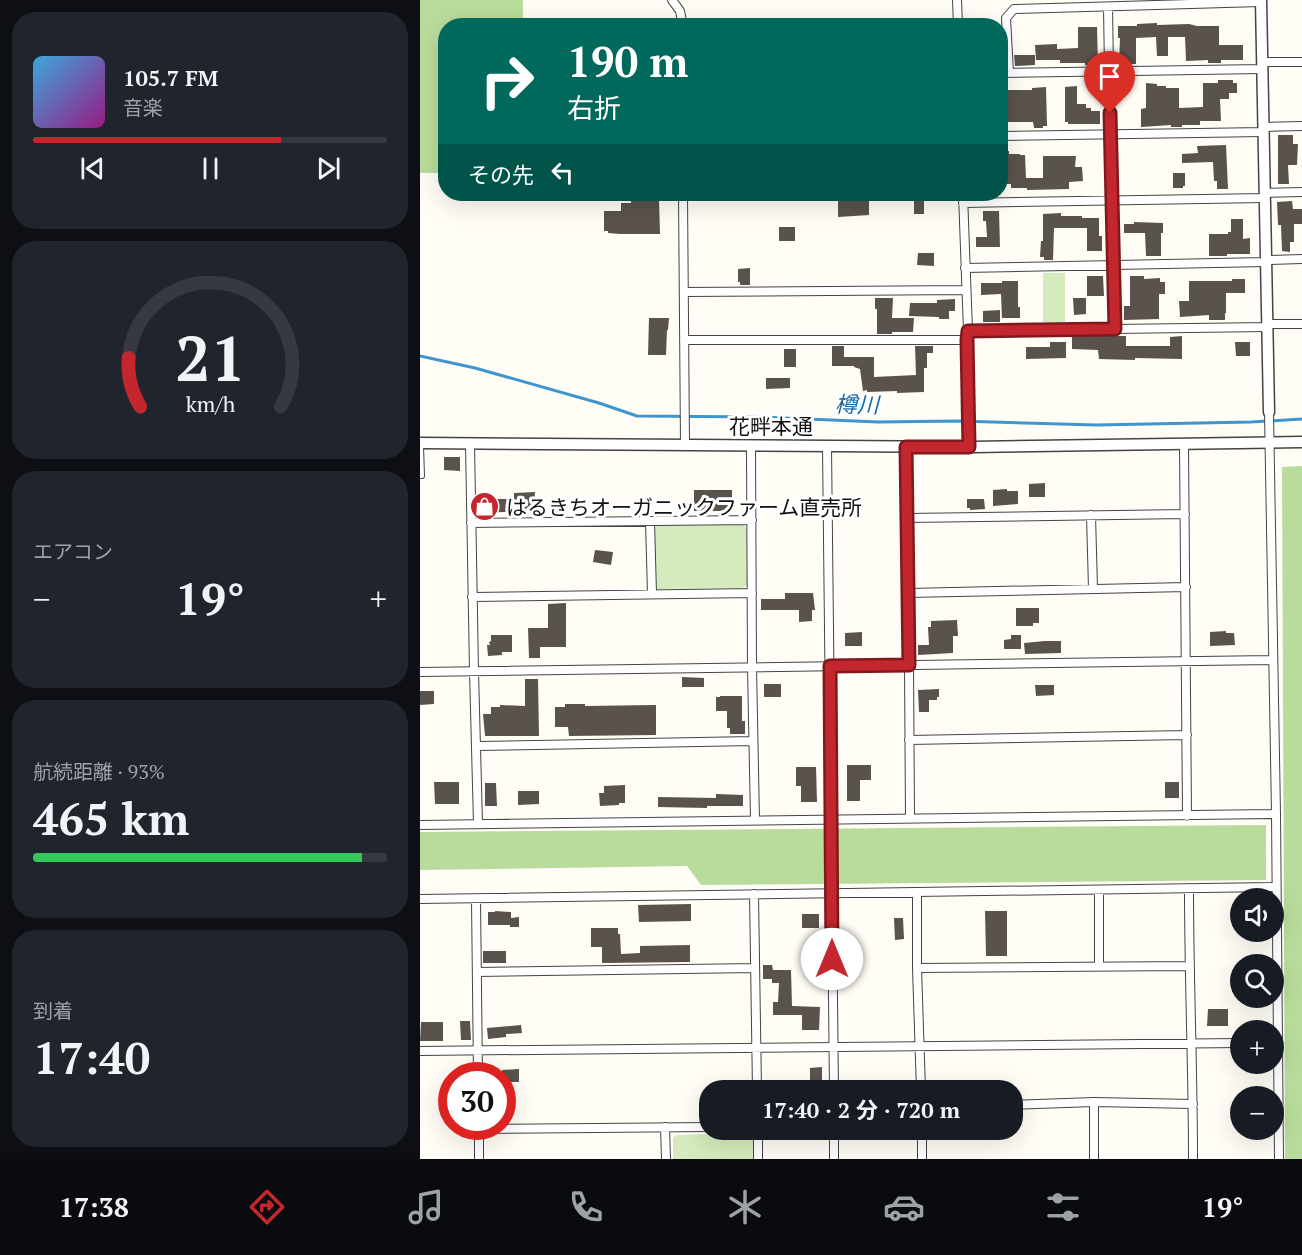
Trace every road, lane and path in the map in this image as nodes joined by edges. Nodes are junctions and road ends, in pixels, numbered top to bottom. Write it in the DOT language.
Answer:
graph roads {
  1 [pos="672,0"];
  2 [pos="957,0"];
  3 [pos="1261,1"];
  4 [pos="1108,7"];
  5 [pos="681,18"];
  6 [pos="958,18"];
  7 [pos="1006,18"];
  8 [pos="1302,62"];
  9 [pos="1262,66"];
  10 [pos="1109,71"];
  11 [pos="1008,73"];
  12 [pos="1302,126"];
  13 [pos="1264,129"];
  14 [pos="1110,134"];
  15 [pos="1008,136"];
  16 [pos="1302,192"];
  17 [pos="1265,195"];
  18 [pos="1008,199"];
  19 [pos="1112,200"];
  20 [pos="682,201"];
  21 [pos="963,201"];
  22 [pos="1302,259"];
  23 [pos="1266,261"];
  24 [pos="1113,265"];
  25 [pos="965,268"];
  26 [pos="966,290"];
  27 [pos="684,291"];
  28 [pos="1302,324"];
  29 [pos="1268,326"];
  30 [pos="1115,329"];
  31 [pos="968,335"];
  32 [pos="684,340"];
  33 [pos="1269,412"];
  34 [pos="1302,442"];
  35 [pos="420,443"];
  36 [pos="470,443"];
  37 [pos="1270,444"];
  38 [pos="685,445"];
  39 [pos="1184,445"];
  40 [pos="751,446"];
  41 [pos="827,446"];
  42 [pos="906,447"];
  43 [pos="969,447"];
  44 [pos="420,476"];
  45 [pos="1185,514"];
  46 [pos="1091,515"];
  47 [pos="907,518"];
  48 [pos="752,520"];
  49 [pos="650,521"];
  50 [pos="471,523"];
  51 [pos="1186,587"];
  52 [pos="1093,589"];
  53 [pos="752,593"];
  54 [pos="908,593"];
  55 [pos="652,594"];
  56 [pos="472,597"];
  57 [pos="1273,660"];
  58 [pos="1186,661"];
  59 [pos="909,665"];
  60 [pos="830,666"];
  61 [pos="752,667"];
  62 [pos="474,671"];
  63 [pos="420,672"];
  64 [pos="1187,735"];
  65 [pos="909,740"];
  66 [pos="753,741"];
  67 [pos="476,746"];
  68 [pos="1275,814"];
  69 [pos="1187,816"];
  70 [pos="910,818"];
  71 [pos="831,819"];
  72 [pos="755,820"];
  73 [pos="478,824"];
  74 [pos="420,825"];
  75 [pos="1189,888"];
  76 [pos="1230,888"];
  77 [pos="1276,888"];
  78 [pos="1099,890"];
  79 [pos="917,892"];
  80 [pos="831,893"];
  81 [pos="754,894"];
  82 [pos="476,899"];
  83 [pos="420,900"];
  84 [pos="1276,942"];
  85 [pos="1099,966"];
  86 [pos="1189,966"];
  87 [pos="755,968"];
  88 [pos="917,968"];
  89 [pos="477,972"];
  90 [pos="1276,1020"];
  91 [pos="1191,1043"];
  92 [pos="1230,1043"];
  93 [pos="920,1046"];
  94 [pos="833,1047"];
  95 [pos="757,1048"];
  96 [pos="478,1050"];
  97 [pos="420,1051"];
  98 [pos="478,1062"];
  99 [pos="1277,1074"];
  100 [pos="757,1080"];
  101 [pos="834,1080"];
  102 [pos="921,1080"];
  103 [pos="1094,1102"];
  104 [pos="1193,1104"];
  105 [pos="1023,1105"];
  106 [pos="665,1127"];
  107 [pos="699,1127"];
  108 [pos="516,1128"];
  109 [pos="479,1140"];
  110 [pos="758,1140"];
  111 [pos="834,1140"];
  112 [pos="922,1140"];
  113 [pos="479,1159"];
  114 [pos="666,1159"];
  115 [pos="758,1159"];
  116 [pos="834,1159"];
  117 [pos="922,1159"];
  118 [pos="1094,1159"];
  119 [pos="1193,1159"];
  120 [pos="1279,1159"];
  1 -- 5 [label="street"];
  2 -- 6 [label="street"];
  3 -- 4 [label="street"];
  3 -- 9 [label="street"];
  4 -- 7 [label="street"];
  4 -- 10 [label="street"];
  8 -- 9 [label="street"];
  9 -- 10 [label="street"];
  9 -- 13 [label="street"];
  10 -- 11 [label="street"];
  10 -- 14 [label="street"];
  12 -- 13 [label="street"];
  13 -- 14 [label="street"];
  13 -- 17 [label="street"];
  14 -- 15 [label="street"];
  14 -- 19 [label="street"];
  16 -- 17 [label="street"];
  17 -- 19 [label="street"];
  17 -- 23 [label="street"];
  18 -- 19 [label="street"];
  19 -- 24 [label="street"];
  20 -- 27 [label="street"];
  21 -- 25 [label="street"];
  22 -- 23 [label="street"];
  23 -- 24 [label="street"];
  23 -- 29 [label="street"];
  24 -- 25 [label="street"];
  24 -- 30 [label="street"];
  25 -- 26 [label="street"];
  26 -- 27 [label="street"];
  26 -- 31 [label="street"];
  27 -- 32 [label="street"];
  28 -- 29 [label="street"];
  29 -- 30 [label="street"];
  29 -- 33 [label="street"];
  30 -- 31 [label="street"];
  31 -- 32 [label="street"];
  31 -- 43 [label="street"];
  32 -- 38 [label="street"];
  33 -- 37 [label="street"];
  34 -- 37 [label="street, 花畔本通"];
  35 -- 36 [label="street, 花畔本通"];
  35 -- 44 [label="lane"];
  36 -- 38 [label="street, 花畔本通"];
  36 -- 50 [label="street"];
  37 -- 39 [label="street, 花畔本通"];
  37 -- 57 [label="street"];
  38 -- 40 [label="street, 花畔本通"];
  39 -- 43 [label="street, 花畔本通"];
  39 -- 45 [label="street"];
  40 -- 41 [label="street, 花畔本通"];
  40 -- 48 [label="street"];
  41 -- 42 [label="street, 花畔本通"];
  41 -- 60 [label="street"];
  42 -- 43 [label="street, 花畔本通"];
  42 -- 47 [label="street"];
  45 -- 46 [label="street"];
  45 -- 51 [label="street"];
  46 -- 47 [label="street"];
  46 -- 52 [label="street"];
  47 -- 54 [label="street"];
  48 -- 49 [label="street"];
  48 -- 53 [label="street"];
  49 -- 50 [label="street"];
  49 -- 55 [label="street"];
  50 -- 56 [label="street"];
  51 -- 52 [label="street"];
  51 -- 58 [label="street"];
  52 -- 54 [label="street"];
  53 -- 55 [label="street"];
  53 -- 61 [label="street"];
  54 -- 59 [label="street"];
  55 -- 56 [label="street"];
  56 -- 62 [label="street"];
  57 -- 58 [label="street"];
  57 -- 68 [label="street"];
  58 -- 59 [label="street"];
  58 -- 64 [label="street"];
  59 -- 60 [label="street"];
  59 -- 65 [label="street"];
  60 -- 61 [label="street"];
  60 -- 71 [label="street"];
  61 -- 62 [label="street"];
  61 -- 66 [label="street"];
  62 -- 63 [label="street"];
  62 -- 67 [label="street"];
  64 -- 65 [label="street"];
  64 -- 69 [label="street"];
  65 -- 70 [label="street"];
  66 -- 67 [label="street"];
  66 -- 72 [label="street"];
  67 -- 73 [label="street"];
  68 -- 69 [label="street"];
  68 -- 77 [label="street"];
  69 -- 70 [label="street"];
  70 -- 71 [label="street"];
  71 -- 72 [label="street"];
  71 -- 80 [label="street"];
  72 -- 73 [label="street"];
  73 -- 74 [label="street"];
  75 -- 76 [label="street"];
  75 -- 78 [label="street"];
  75 -- 86 [label="street"];
  78 -- 79 [label="street"];
  78 -- 85 [label="street"];
  79 -- 80 [label="street"];
  79 -- 88 [label="street"];
  80 -- 81 [label="street"];
  80 -- 94 [label="street"];
  81 -- 82 [label="street"];
  81 -- 87 [label="street"];
  82 -- 83 [label="street"];
  82 -- 89 [label="street"];
  84 -- 90 [label="street"];
  85 -- 86 [label="street"];
  85 -- 88 [label="street"];
  86 -- 91 [label="street"];
  87 -- 89 [label="street"];
  87 -- 95 [label="street"];
  88 -- 93 [label="street"];
  89 -- 96 [label="street"];
  91 -- 92 [label="street"];
  91 -- 93 [label="street"];
  91 -- 104 [label="street"];
  93 -- 94 [label="street"];
  93 -- 102 [label="street"];
  94 -- 95 [label="street"];
  94 -- 101 [label="street"];
  95 -- 96 [label="street"];
  95 -- 100 [label="street"];
  96 -- 97 [label="street"];
  96 -- 98 [label="street"];
  99 -- 120 [label="street"];
  103 -- 104 [label="street"];
  103 -- 105 [label="street"];
  103 -- 118 [label="street"];
  104 -- 119 [label="street"];
  106 -- 107 [label="street"];
  106 -- 108 [label="street"];
  106 -- 114 [label="street"];
  109 -- 113 [label="street"];
  110 -- 115 [label="street"];
  111 -- 116 [label="street"];
  112 -- 117 [label="street"];
}
